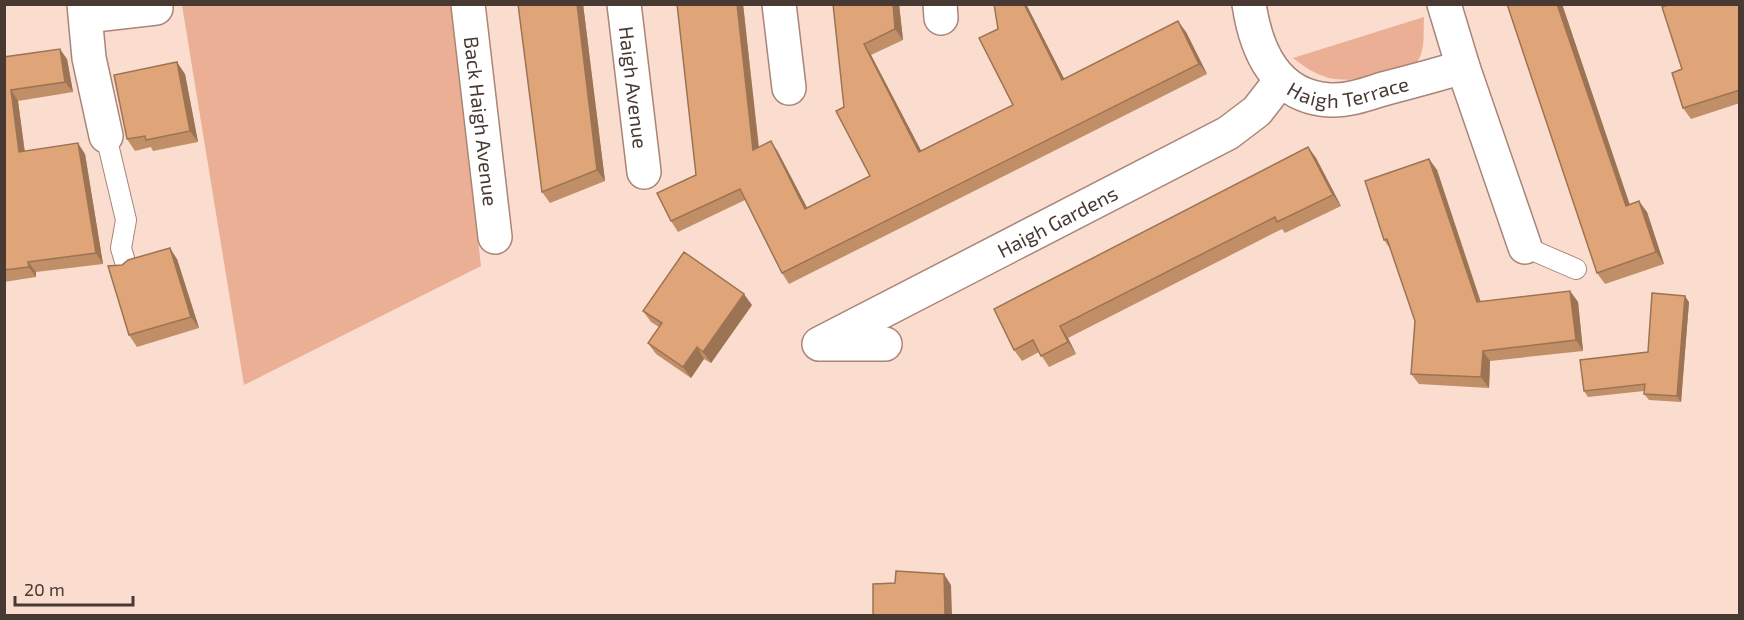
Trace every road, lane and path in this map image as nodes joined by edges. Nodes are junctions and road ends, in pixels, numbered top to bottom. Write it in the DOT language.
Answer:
graph roads {
  1 [pos="468,4"];
  2 [pos="624,4"];
  3 [pos="780,4"];
  4 [pos="1249,4"];
  5 [pos="1444,4"];
  6 [pos="156,8"];
  7 [pos="85,10"];
  8 [pos="1463,67"];
  9 [pos="1281,80"];
  10 [pos="789,88"];
  11 [pos="106,136"];
  12 [pos="644,172"];
  13 [pos="495,237"];
  14 [pos="1525,247"];
  15 [pos="126,265"];
  16 [pos="1576,269"];
  17 [pos="885,344"];
  1 -- 13 [label="street, Back Haigh Avenue"];
  2 -- 12 [label="street, Haigh Avenue"];
  3 -- 10 [label="street"];
  4 -- 9 [label="street, Haigh Terrace"];
  5 -- 8 [label="street"];
  6 -- 7 [label="street"];
  7 -- 11 [label="street"];
  8 -- 9 [label="street, Haigh Terrace"];
  8 -- 14 [label="street"];
  9 -- 17 [label="street, Haigh Gardens"];
  11 -- 15 [label="lane"];
  14 -- 16 [label="lane"];
}
